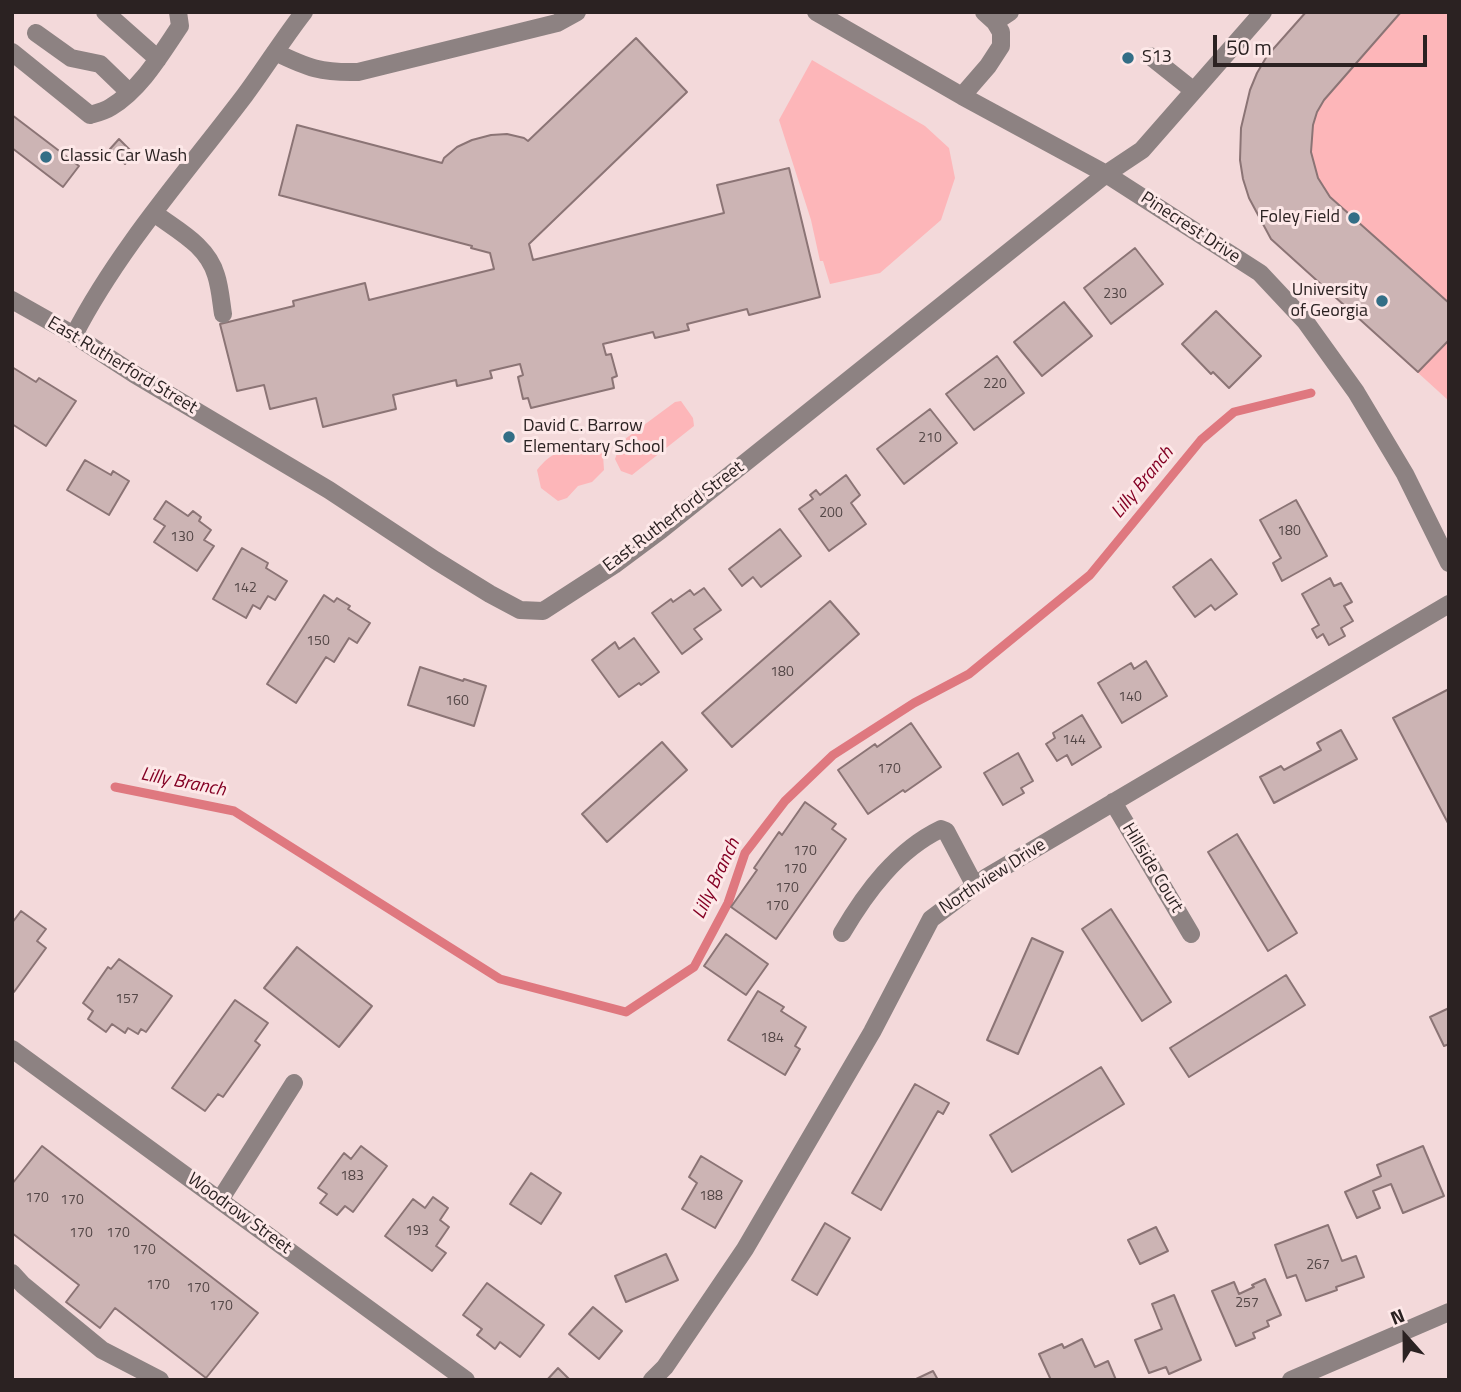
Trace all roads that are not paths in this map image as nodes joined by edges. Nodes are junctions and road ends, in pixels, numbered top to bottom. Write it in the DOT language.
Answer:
graph roads {
  1 [pos="105,12"];
  2 [pos="178,12"];
  3 [pos="304,12"];
  4 [pos="578,12"];
  5 [pos="816,12"];
  6 [pos="1263,12"];
  7 [pos="997,16"];
  8 [pos="36,33"];
  9 [pos="12,52"];
  10 [pos="275,52"];
  11 [pos="1150,56"];
  12 [pos="158,58"];
  13 [pos="1195,91"];
  14 [pos="130,92"];
  15 [pos="961,96"];
  16 [pos="1106,174"];
  17 [pos="154,213"];
  18 [pos="12,300"];
  19 [pos="223,314"];
  20 [pos="74,335"];
  21 [pos="1449,564"];
  22 [pos="1449,604"];
  23 [pos="1113,802"];
  24 [pos="975,886"];
  25 [pos="842,933"];
  26 [pos="1191,934"];
  27 [pos="12,1049"];
  28 [pos="294,1083"];
  29 [pos="220,1200"];
  30 [pos="12,1273"];
  31 [pos="1449,1312"];
  32 [pos="160,1380"];
  33 [pos="466,1380"];
  34 [pos="652,1380"];
  35 [pos="1291,1380"];
  1 -- 12 [label="street"];
  2 -- 12 [label="street"];
  3 -- 10 [label="street"];
  4 -- 10 [label="street"];
  5 -- 15 [label="street, Pinecrest Drive"];
  6 -- 13 [label="street, East Rutherford Street"];
  7 -- 15 [label="street"];
  8 -- 14 [label="street"];
  9 -- 14 [label="street"];
  10 -- 17 [label="street"];
  11 -- 13 [label="street"];
  12 -- 14 [label="street"];
  13 -- 16 [label="street, East Rutherford Street"];
  15 -- 16 [label="street, Pinecrest Drive"];
  16 -- 20 [label="street, East Rutherford Street"];
  16 -- 21 [label="street, Pinecrest Drive"];
  17 -- 19 [label="street"];
  17 -- 20 [label="street"];
  18 -- 20 [label="street, East Rutherford Street"];
  22 -- 23 [label="street, Northview Drive"];
  23 -- 24 [label="street, Northview Drive"];
  23 -- 26 [label="street, Hillside Court"];
  24 -- 25 [label="street"];
  24 -- 34 [label="street, Northview Drive"];
  27 -- 29 [label="street, Woodrow Street"];
  28 -- 29 [label="street"];
  29 -- 33 [label="street, Woodrow Street"];
  30 -- 32 [label="street"];
  31 -- 35 [label="street"];
}
